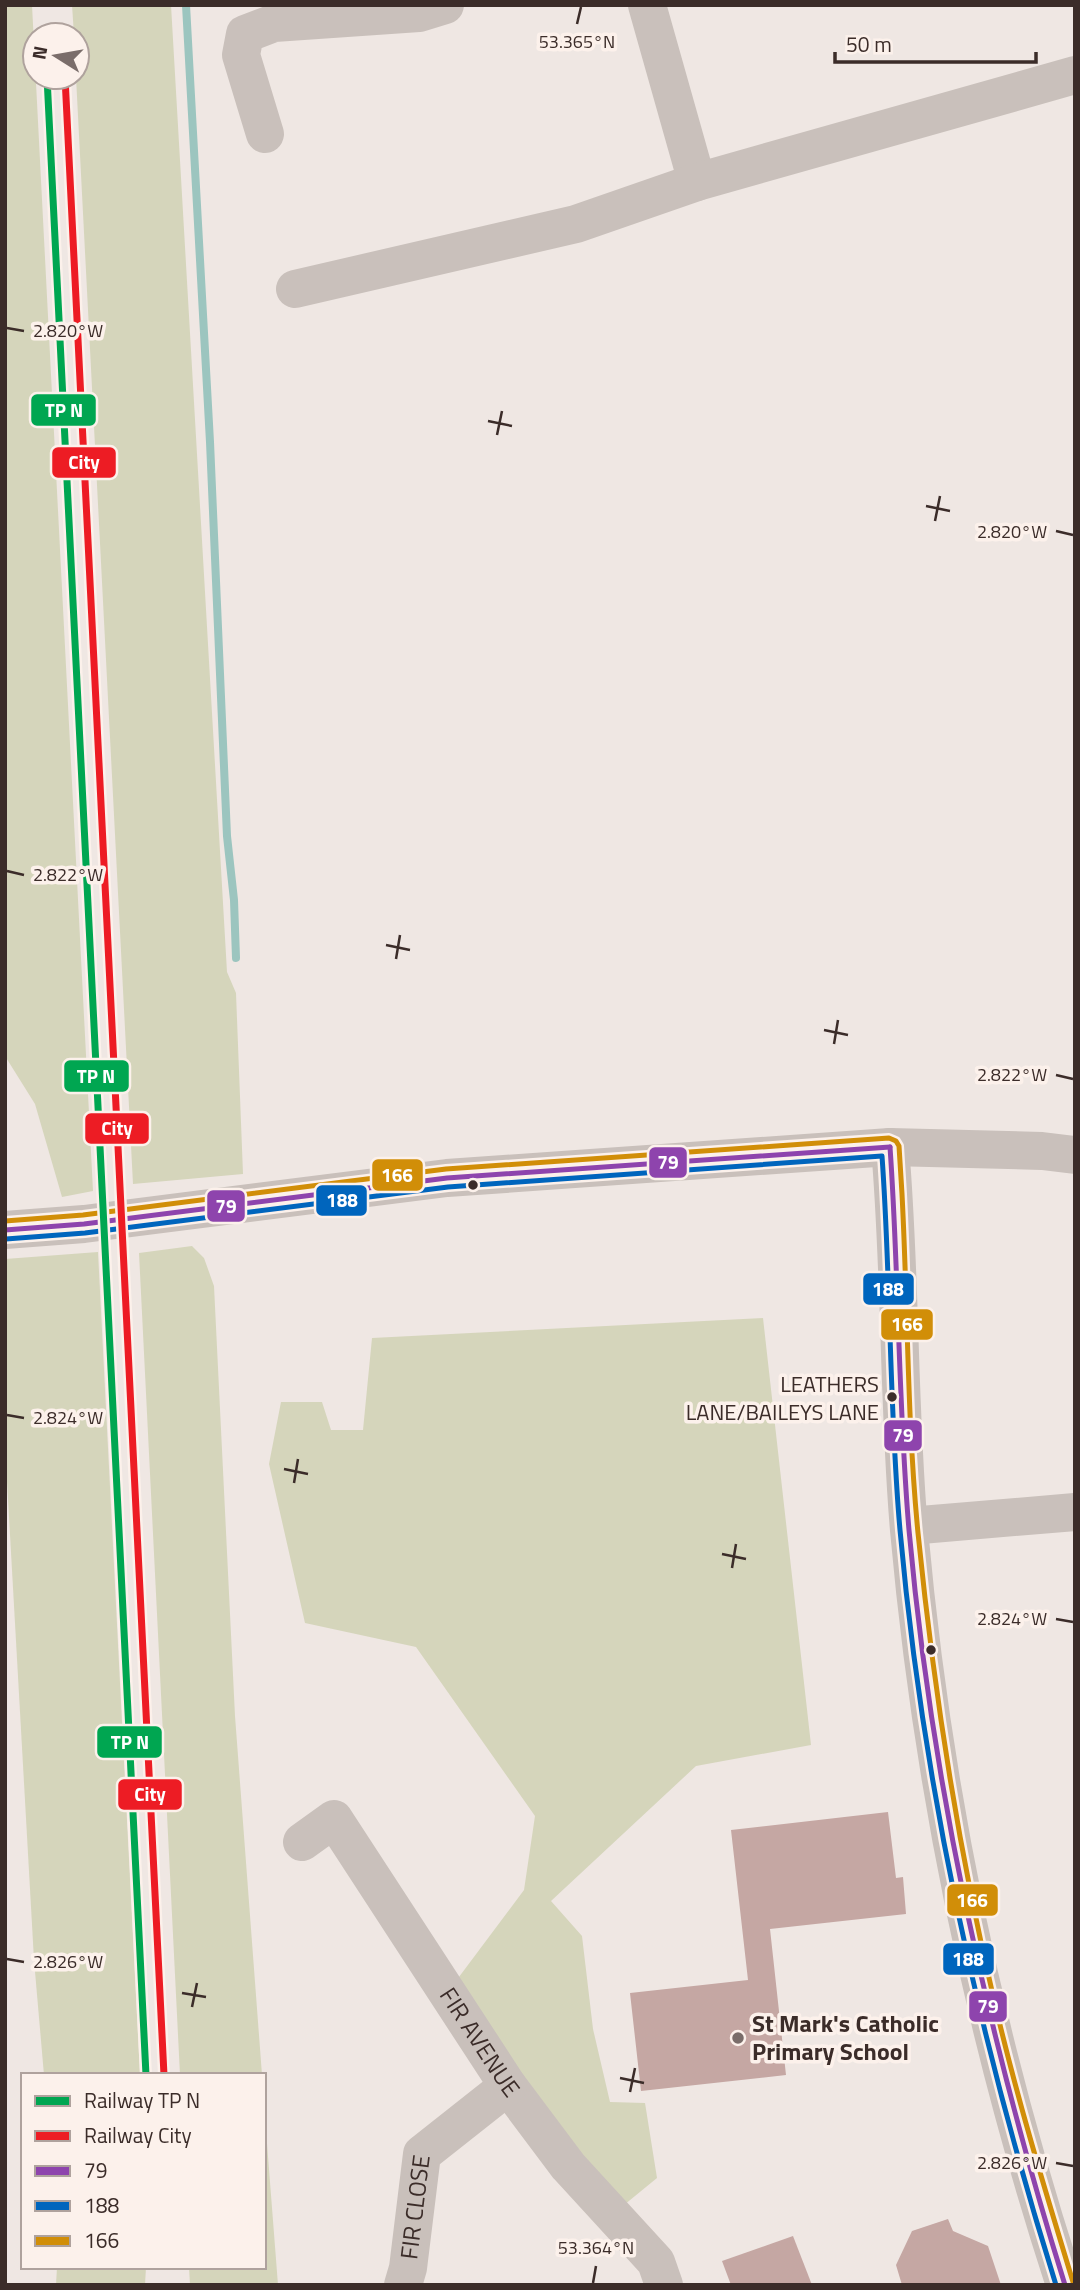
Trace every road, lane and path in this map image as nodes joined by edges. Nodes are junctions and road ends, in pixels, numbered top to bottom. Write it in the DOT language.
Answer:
graph roads {
  1 [pos="444,5"];
  2 [pos="648,5"];
  3 [pos="387,10"];
  4 [pos="1075,75"];
  5 [pos="265,134"];
  6 [pos="697,182"];
  7 [pos="295,289"];
  8 [pos="890,1147"];
  9 [pos="1075,1154"];
  10 [pos="5,1230"];
  11 [pos="1075,1512"];
  12 [pos="909,1527"];
  13 [pos="302,1842"];
  14 [pos="508,2086"];
  15 [pos="403,2285"];
  16 [pos="664,2285"];
  17 [pos="1065,2285"];
  1 -- 3 [label="street"];
  2 -- 6 [label="street"];
  3 -- 5 [label="street"];
  4 -- 6 [label="street"];
  6 -- 7 [label="street"];
  8 -- 9 [label="street"];
  8 -- 10 [label="street"];
  8 -- 12 [label="street"];
  11 -- 12 [label="street"];
  12 -- 17 [label="street"];
  13 -- 14 [label="street, FIR AVENUE"];
  14 -- 15 [label="street, FIR CLOSE"];
  14 -- 16 [label="street, FIR AVENUE"];
}
